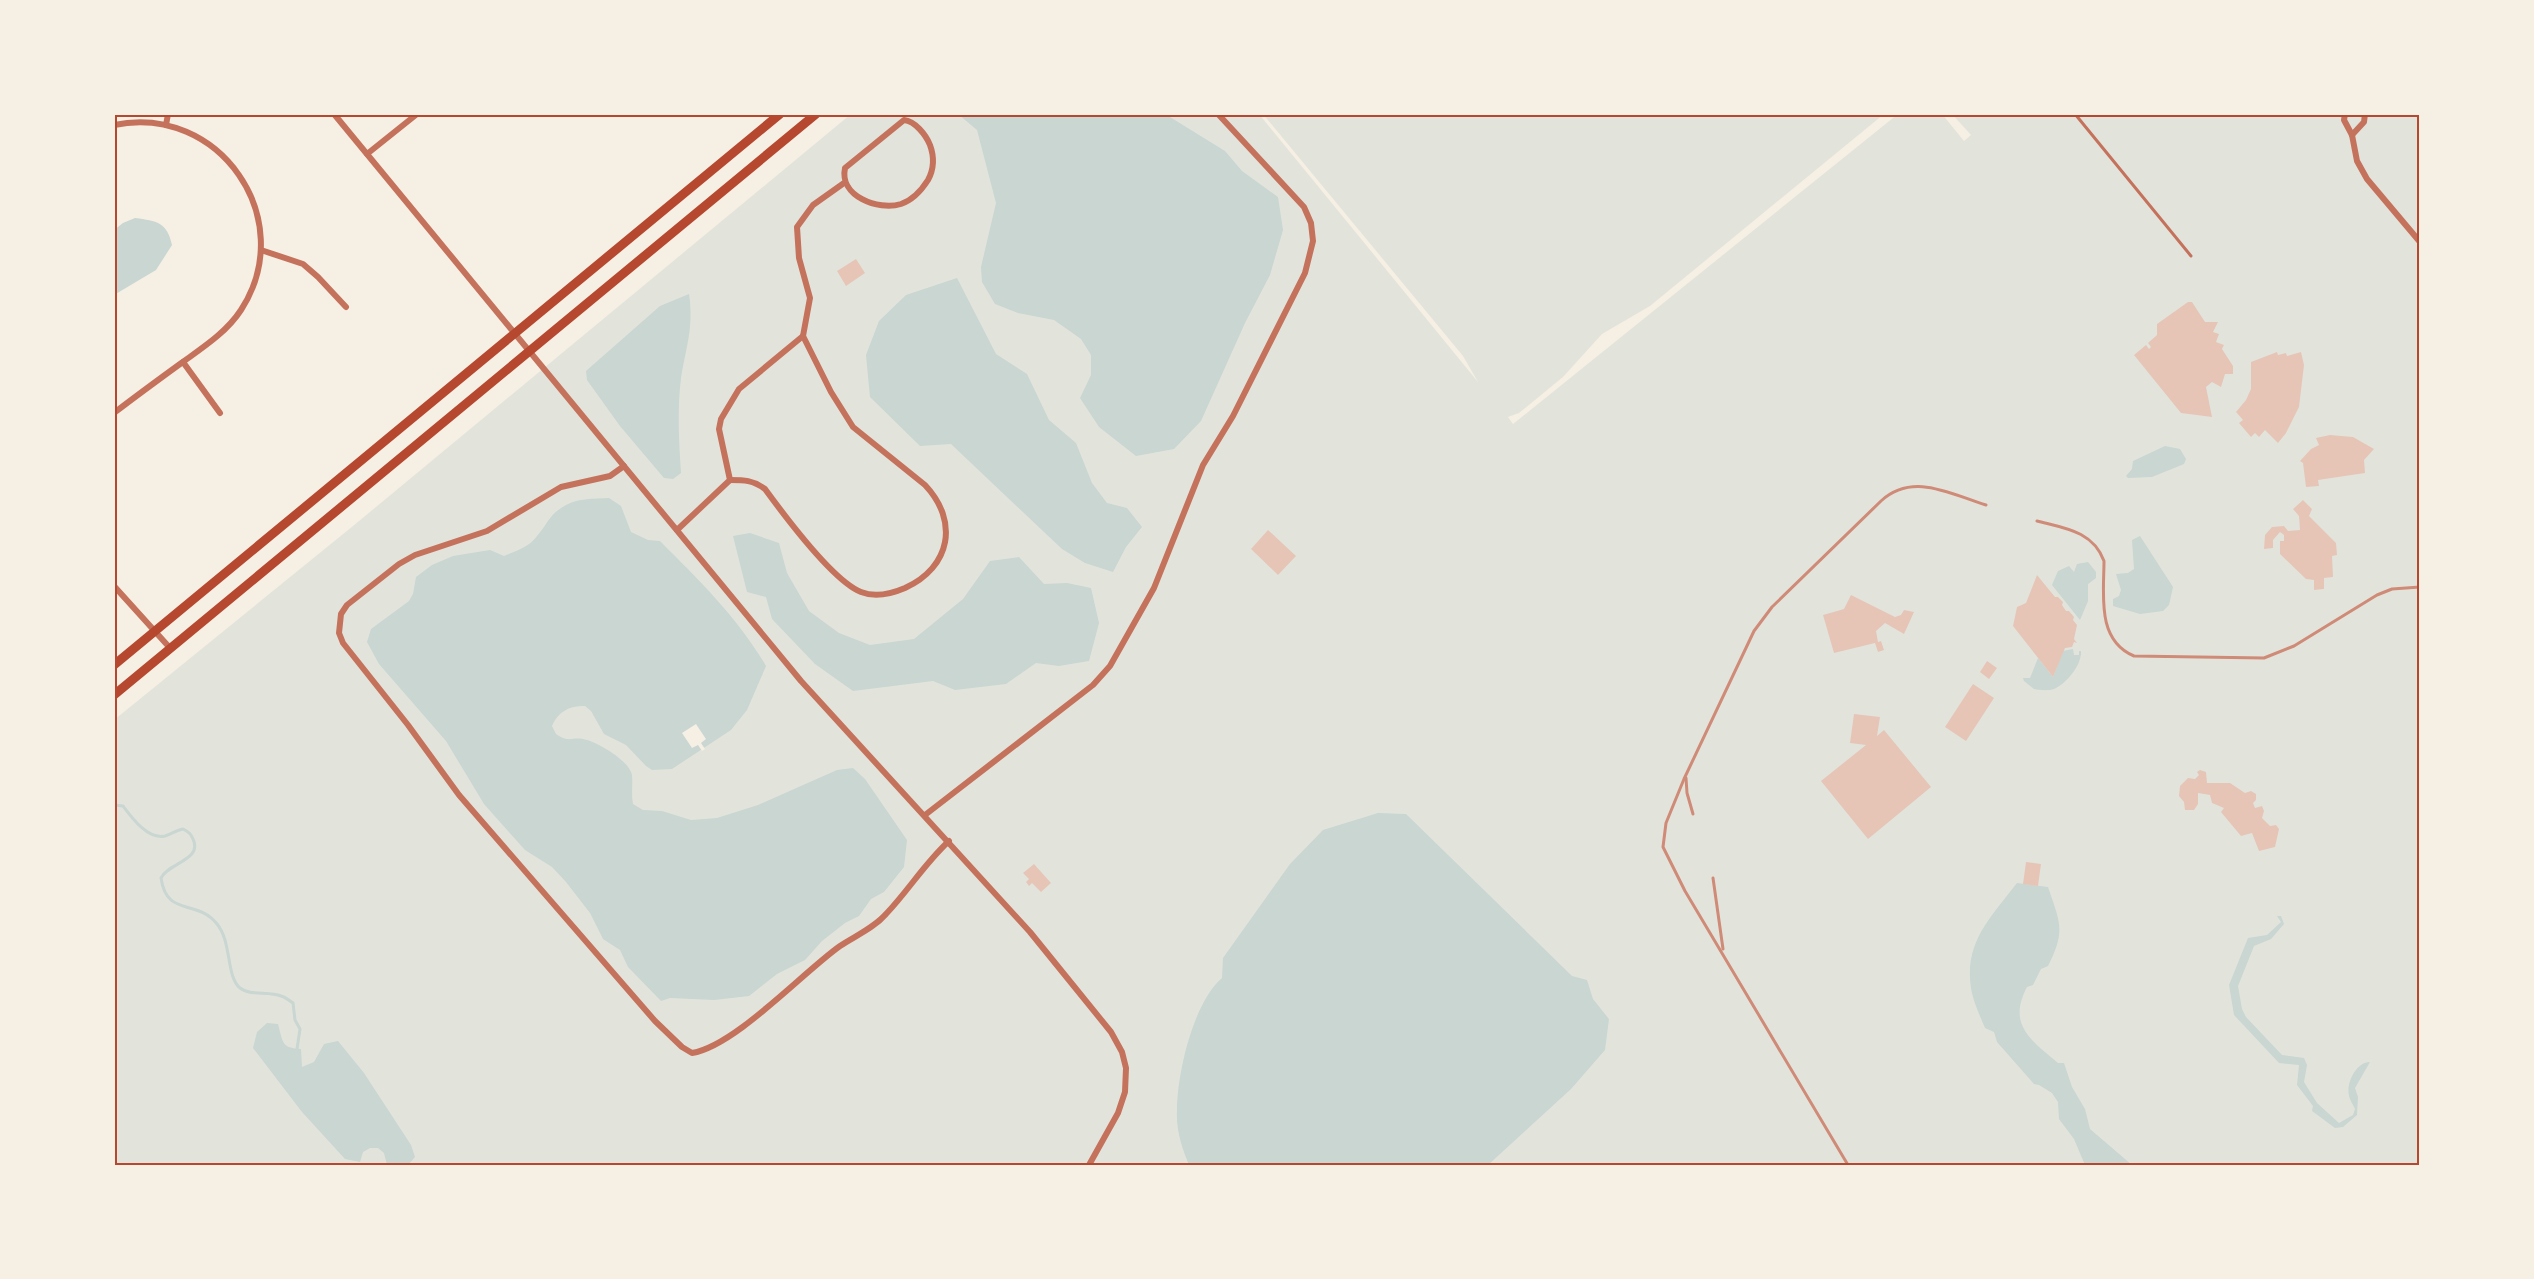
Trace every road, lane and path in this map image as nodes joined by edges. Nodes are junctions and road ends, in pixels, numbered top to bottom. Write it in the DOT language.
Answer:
graph roads {
  1 [pos="137,114"];
  2 [pos="168,114"];
  3 [pos="334,114"];
  4 [pos="417,114"];
  5 [pos="780,114"];
  6 [pos="816,114"];
  7 [pos="1218,114"];
  8 [pos="2075,114"];
  9 [pos="2345,114"];
  10 [pos="2365,114"];
  11 [pos="136,122"];
  12 [pos="114,125"];
  13 [pos="166,125"];
  14 [pos="2352,135"];
  15 [pos="367,154"];
  16 [pos="844,183"];
  17 [pos="2420,242"];
  18 [pos="261,250"];
  19 [pos="2191,256"];
  20 [pos="346,307"];
  21 [pos="515,334"];
  22 [pos="802,336"];
  23 [pos="529,351"];
  24 [pos="183,362"];
  25 [pos="114,413"];
  26 [pos="220,413"];
  27 [pos="624,466"];
  28 [pos="730,480"];
  29 [pos="677,530"];
  30 [pos="114,586"];
  31 [pos="155,631"];
  32 [pos="170,648"];
  33 [pos="114,665"];
  34 [pos="114,695"];
  35 [pos="925,815"];
  36 [pos="949,841"];
  37 [pos="1089,1165"];
  1 -- 11 [label="street"];
  2 -- 13 [label="street"];
  3 -- 15 [label="street"];
  4 -- 15 [label="street"];
  5 -- 21 [label="main road"];
  6 -- 23 [label="main road"];
  7 -- 35 [label="street"];
  8 -- 19 [label="lane"];
  9 -- 14 [label="street"];
  10 -- 14 [label="street"];
  11 -- 12 [label="street"];
  11 -- 13 [label="street"];
  13 -- 18 [label="street"];
  14 -- 17 [label="street"];
  15 -- 21 [label="street"];
  16 -- 16 [label="street"];
  16 -- 22 [label="street"];
  18 -- 20 [label="street"];
  18 -- 24 [label="street"];
  21 -- 23 [label="street"];
  21 -- 31 [label="main road"];
  22 -- 28 [label="street"];
  22 -- 28 [label="street"];
  23 -- 27 [label="street"];
  23 -- 32 [label="main road"];
  24 -- 25 [label="street"];
  24 -- 26 [label="street"];
  27 -- 29 [label="street"];
  27 -- 36 [label="street"];
  28 -- 29 [label="street"];
  29 -- 35 [label="street"];
  30 -- 31 [label="street"];
  31 -- 32 [label="street"];
  31 -- 33 [label="main road"];
  32 -- 34 [label="main road"];
  35 -- 36 [label="street"];
  36 -- 37 [label="street"];
}
